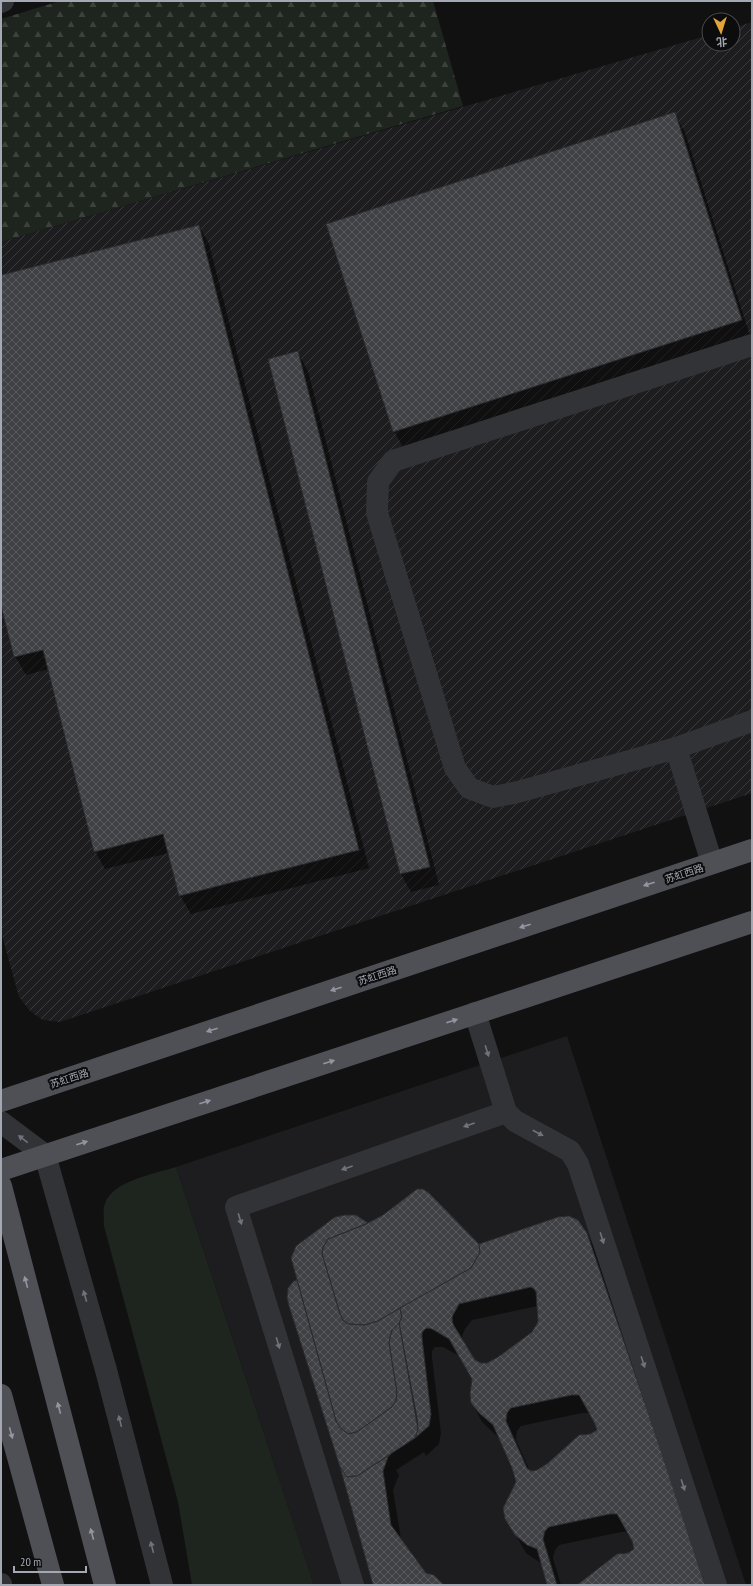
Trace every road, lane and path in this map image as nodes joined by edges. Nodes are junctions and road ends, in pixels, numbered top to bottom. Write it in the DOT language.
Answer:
graph roads {
  1 [pos="752,345"];
  2 [pos="752,721"];
  3 [pos="676,748"];
  4 [pos="752,850"];
  5 [pos="712,863"];
  6 [pos="752,922"];
  7 [pos="475,1013"];
  8 [pos="1,1101"];
  9 [pos="506,1112"];
  10 [pos="1,1122"];
  11 [pos="45,1155"];
  12 [pos="1,1170"];
  13 [pos="1,1186"];
  14 [pos="1,1395"];
  15 [pos="53,1585"];
  16 [pos="105,1585"];
  17 [pos="162,1585"];
  18 [pos="353,1585"];
  19 [pos="716,1585"];
  1 -- 3 [label="street"];
  2 -- 3 [label="street"];
  3 -- 5 [label="street"];
  4 -- 5 [label="main road, 苏虹西路"];
  5 -- 8 [label="main road, 苏虹西路, one-way"];
  6 -- 7 [label="main road"];
  7 -- 9 [label="street, one-way"];
  11 -- 7 [label="main road, one-way"];
  9 -- 18 [label="street, one-way"];
  9 -- 19 [label="street, one-way"];
  11 -- 10 [label="street, one-way"];
  11 -- 12 [label="main road"];
  17 -- 11 [label="street, one-way"];
  16 -- 13 [label="main road, one-way"];
  14 -- 15 [label="main road, one-way"];
}
